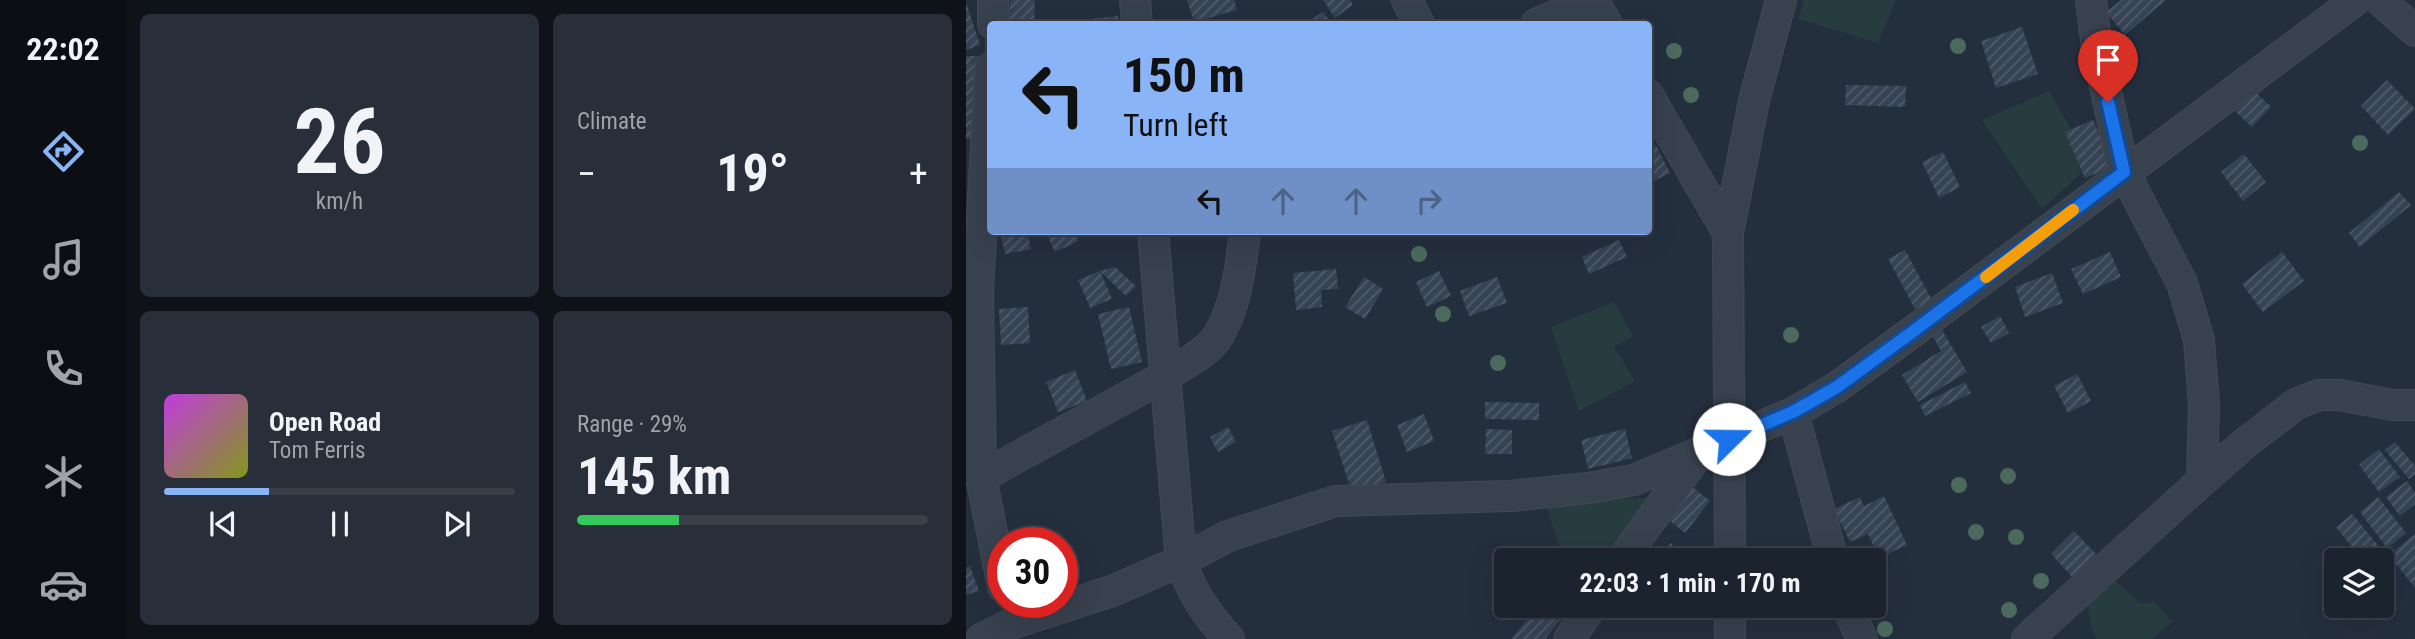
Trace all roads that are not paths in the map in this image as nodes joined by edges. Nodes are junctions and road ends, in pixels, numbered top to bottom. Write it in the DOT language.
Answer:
graph roads {
  1 [pos="993,0"];
  2 [pos="1135,0"];
  3 [pos="1407,0"];
  4 [pos="1592,0"];
  5 [pos="1781,0"];
  6 [pos="2091,0"];
  7 [pos="2356,0"];
  8 [pos="2380,0"];
  9 [pos="993,21"];
  10 [pos="1136,21"];
  11 [pos="1418,21"];
  12 [pos="1543,21"];
  13 [pos="1605,21"];
  14 [pos="2415,31"];
  15 [pos="1652,102"];
  16 [pos="987,105"];
  17 [pos="2124,172"];
  18 [pos="1728,233"];
  19 [pos="1153,235"];
  20 [pos="1245,235"];
  21 [pos="972,292"];
  22 [pos="1164,376"];
  23 [pos="2415,405"];
  24 [pos="1793,412"];
  25 [pos="1729,439"];
  26 [pos="1699,452"];
  27 [pos="981,477"];
  28 [pos="2202,481"];
  29 [pos="991,527"];
  30 [pos="1631,548"];
  31 [pos="1730,548"];
  32 [pos="1830,548"];
  33 [pos="1181,561"];
  34 [pos="1078,598"];
  35 [pos="1004,618"];
  36 [pos="1584,618"];
  37 [pos="1730,618"];
  38 [pos="1852,618"];
  39 [pos="981,639"];
  40 [pos="1229,639"];
  41 [pos="1569,639"];
  42 [pos="1730,639"];
  43 [pos="1862,639"];
  44 [pos="2027,639"];
  1 -- 9 [label="street"];
  2 -- 10 [label="street"];
  3 -- 11 [label="street"];
  4 -- 12 [label="street"];
  4 -- 13 [label="street"];
  5 -- 18 [label="street"];
  6 -- 17 [label="street"];
  7 -- 17 [label="street"];
  8 -- 14 [label="street"];
  15 -- 18 [label="street"];
  16 -- 21 [label="street"];
  17 -- 24 [label="street"];
  17 -- 28 [label="street"];
  18 -- 25 [label="street"];
  19 -- 22 [label="street"];
  20 -- 22 [label="street"];
  21 -- 27 [label="street"];
  22 -- 27 [label="street"];
  22 -- 33 [label="street"];
  23 -- 28 [label="street"];
  24 -- 25 [label="street"];
  24 -- 32 [label="street"];
  25 -- 26 [label="street"];
  25 -- 31 [label="street"];
  26 -- 30 [label="street"];
  26 -- 33 [label="street"];
  27 -- 29 [label="street"];
  28 -- 44 [label="street"];
  33 -- 34 [label="street"];
  33 -- 40 [label="street"];
  35 -- 39 [label="street"];
  36 -- 41 [label="street"];
  37 -- 42 [label="street"];
  38 -- 43 [label="street"];
}
